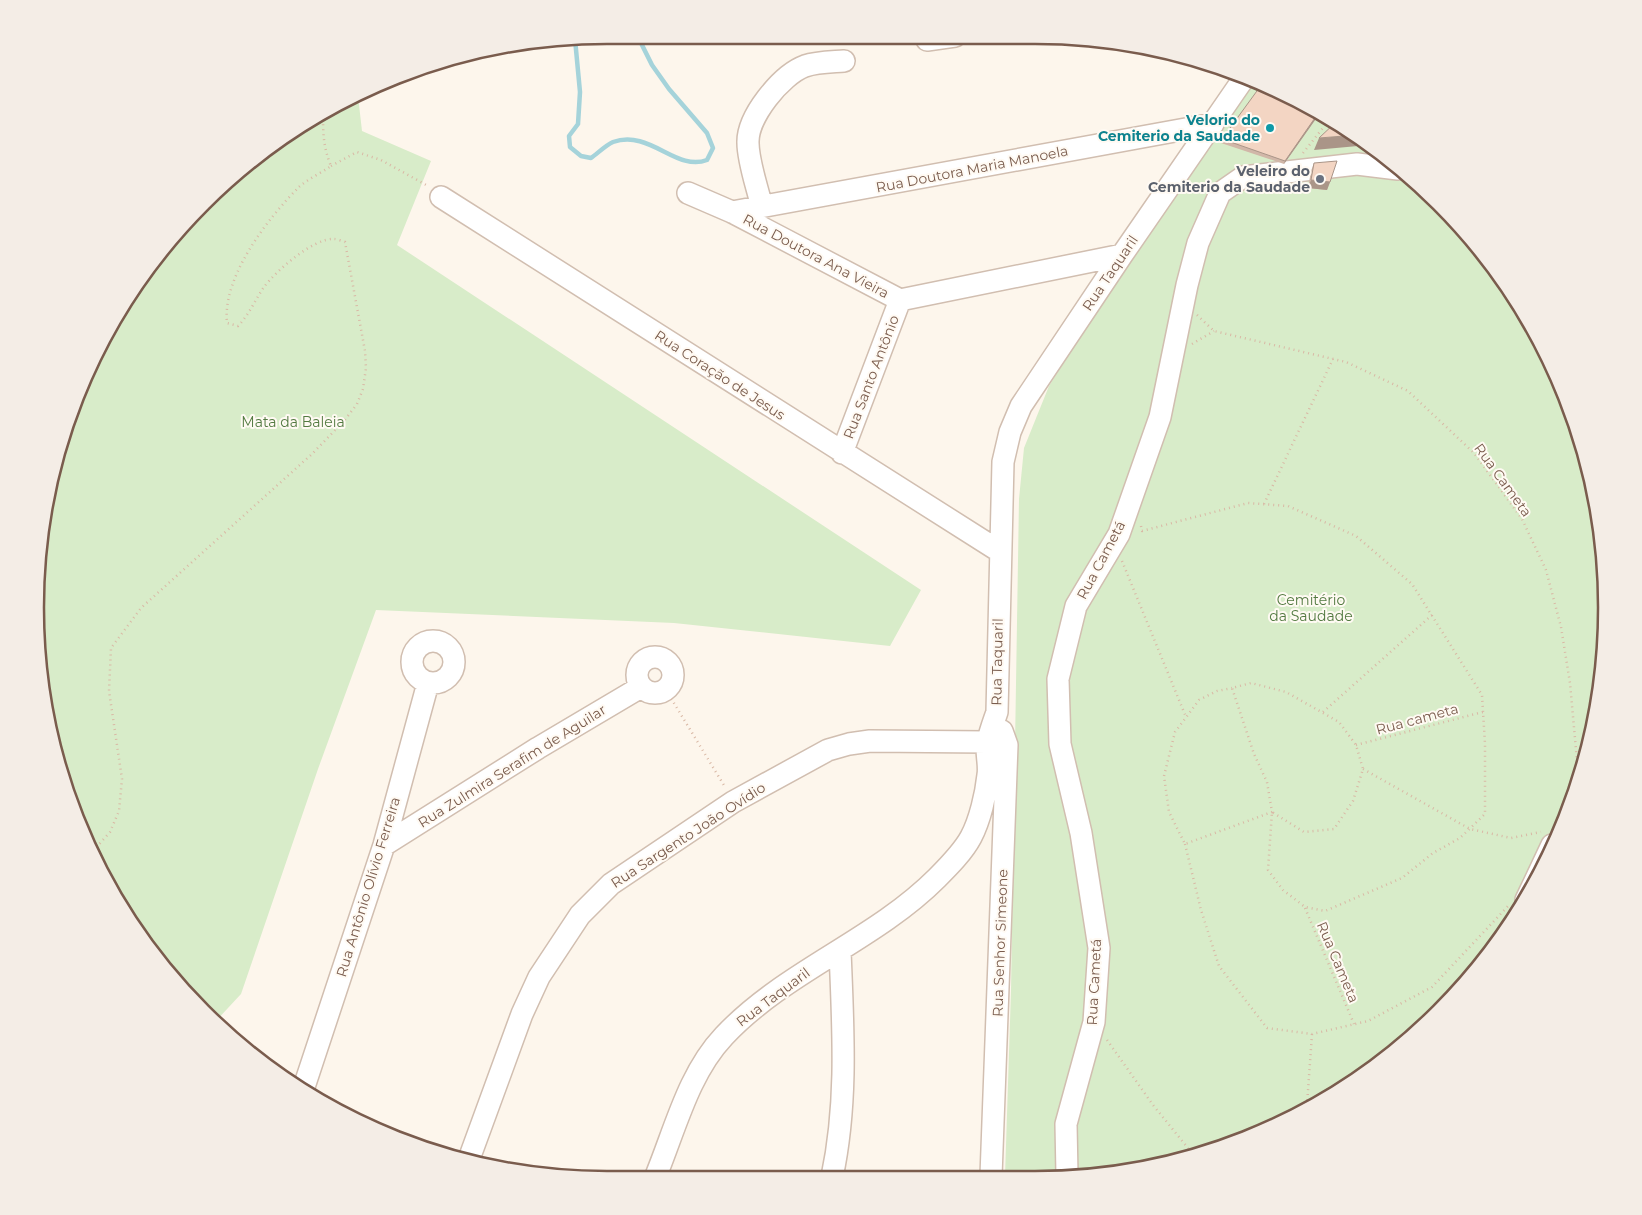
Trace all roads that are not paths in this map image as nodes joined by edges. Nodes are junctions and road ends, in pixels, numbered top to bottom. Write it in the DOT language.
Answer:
graph roads {
  1 [pos="844,61"];
  2 [pos="1240,83"];
  3 [pos="1213,124"];
  4 [pos="1386,167"];
  5 [pos="688,193"];
  6 [pos="441,197"];
  7 [pos="762,208"];
  8 [pos="732,212"];
  9 [pos="1122,255"];
  10 [pos="900,300"];
  11 [pos="842,453"];
  12 [pos="999,551"];
  13 [pos="428,683"];
  14 [pos="641,687"];
  15 [pos="997,744"];
  16 [pos="1548,838"];
  17 [pos="384,845"];
  18 [pos="1533,871"];
  19 [pos="840,951"];
  20 [pos="305,1083"];
  21 [pos="471,1154"];
  22 [pos="1067,1170"];
  23 [pos="658,1171"];
  24 [pos="833,1171"];
  25 [pos="991,1171"];
  1 -- 7 [label="street"];
  2 -- 3 [label="street, Rua Taquaril"];
  3 -- 7 [label="street, Rua Doutora Maria Manoela"];
  3 -- 9 [label="street, Rua Taquaril"];
  4 -- 22 [label="street, Rua Cametá"];
  5 -- 8 [label="street, Rua Doutora Ana Vieira"];
  6 -- 11 [label="street, Rua Coração de Jesus"];
  7 -- 8 [label="street, Rua Doutora Maria Manoela"];
  8 -- 10 [label="street, Rua Doutora Ana Vieira"];
  9 -- 10 [label="street, Rua Doutora Ana Vieira"];
  9 -- 12 [label="street, Rua Taquaril"];
  10 -- 11 [label="street, Rua Santo Antônio"];
  11 -- 12 [label="street, Rua Coração de Jesus"];
  12 -- 15 [label="street, Rua Taquaril"];
  13 -- 17 [label="street, Rua Antônio Olívio Ferreira"];
  14 -- 14 [label="street"];
  14 -- 17 [label="street, Rua Zulmira Serafim de Aguilar"];
  15 -- 19 [label="street, Rua Taquaril"];
  15 -- 21 [label="street, Rua Sargento João Ovídio"];
  15 -- 25 [label="street, Rua Senhor Simeone"];
  16 -- 18 [label="street"];
  17 -- 20 [label="street, Rua Antônio Olívio Ferreira"];
  19 -- 23 [label="street, Rua Taquaril"];
  19 -- 24 [label="street"];
}
